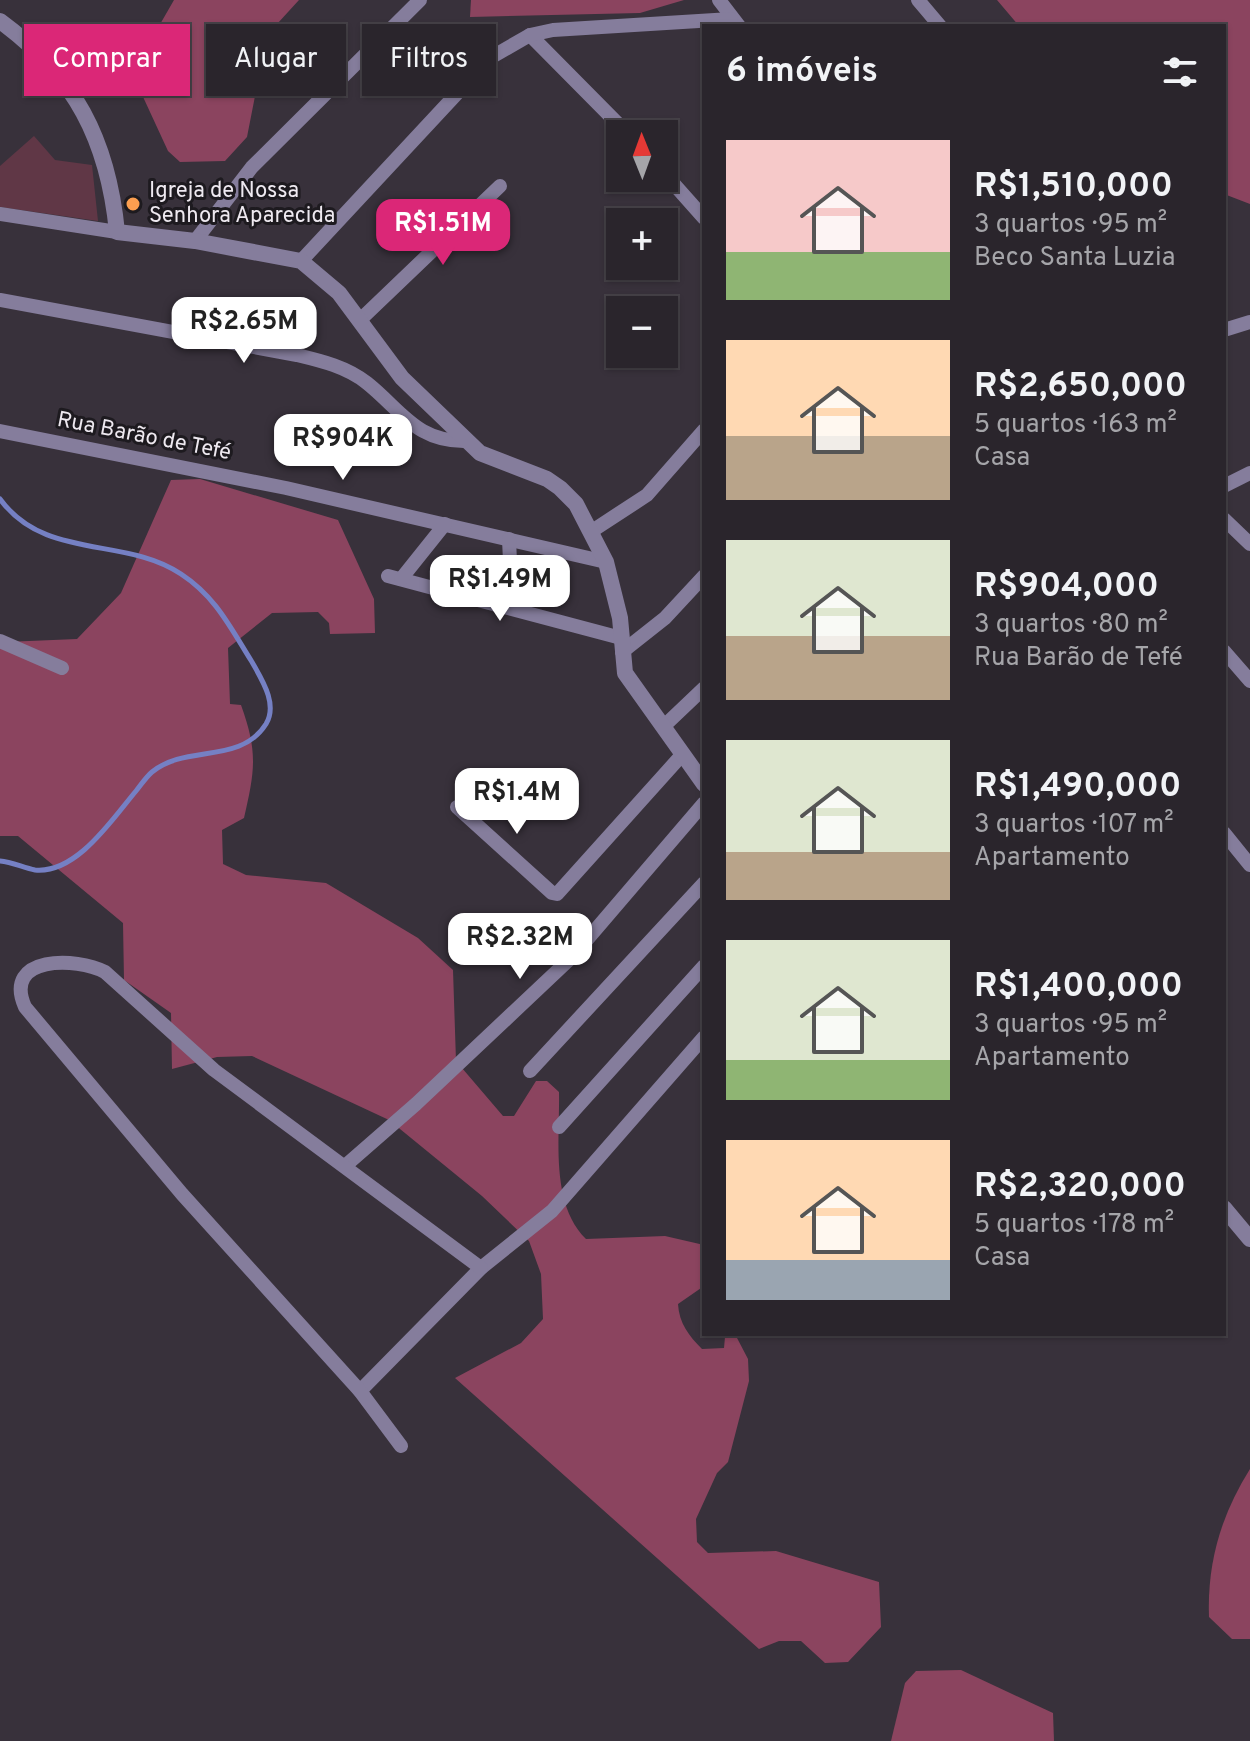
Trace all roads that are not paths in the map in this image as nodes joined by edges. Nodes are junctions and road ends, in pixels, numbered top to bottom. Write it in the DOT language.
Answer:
graph roads {
  1 [pos="420,0"];
  2 [pos="719,0"];
  3 [pos="918,0"];
  4 [pos="0,21"];
  5 [pos="735,22"];
  6 [pos="938,24"];
  7 [pos="530,35"];
  8 [pos="614,120"];
  9 [pos="500,186"];
  10 [pos="678,189"];
  11 [pos="0,214"];
  12 [pos="702,216"];
  13 [pos="117,232"];
  14 [pos="195,241"];
  15 [pos="301,261"];
  16 [pos="0,300"];
  17 [pos="360,320"];
  18 [pos="1250,322"];
  19 [pos="1226,329"];
  20 [pos="0,431"];
  21 [pos="702,432"];
  22 [pos="468,441"];
  23 [pos="1250,473"];
  24 [pos="1226,485"];
  25 [pos="1226,521"];
  26 [pos="445,524"];
  27 [pos="592,531"];
  28 [pos="509,539"];
  29 [pos="1250,544"];
  30 [pos="606,562"];
  31 [pos="702,578"];
  32 [pos="512,606"];
  33 [pos="0,641"];
  34 [pos="621,645"];
  35 [pos="1226,653"];
  36 [pos="62,668"];
  37 [pos="1250,681"];
  38 [pos="702,690"];
  39 [pos="663,727"];
  40 [pos="681,756"];
  41 [pos="702,782"];
  42 [pos="702,805"];
  43 [pos="457,807"];
  44 [pos="1226,835"];
  45 [pos="1249,860"];
  46 [pos="702,885"];
  47 [pos="702,968"];
  48 [pos="702,1039"];
  49 [pos="530,1071"];
  50 [pos="559,1127"];
  51 [pos="345,1166"];
  52 [pos="1226,1210"];
  53 [pos="1250,1239"];
  54 [pos="481,1268"];
  55 [pos="360,1391"];
  56 [pos="401,1446"];
  1 -- 14 [label="street"];
  2 -- 5 [label="street"];
  3 -- 6 [label="street"];
  4 -- 13 [label="street"];
  5 -- 7 [label="street"];
  7 -- 8 [label="street"];
  7 -- 15 [label="street"];
  9 -- 17 [label="street"];
  10 -- 12 [label="street"];
  11 -- 13 [label="street"];
  13 -- 14 [label="street"];
  14 -- 15 [label="street"];
  15 -- 17 [label="street"];
  16 -- 22 [label="street"];
  17 -- 22 [label="street"];
  18 -- 19 [label="street"];
  20 -- 26 [label="street, Rua Barão de Tefé"];
  21 -- 27 [label="street"];
  22 -- 27 [label="street"];
  23 -- 24 [label="street"];
  25 -- 29 [label="street"];
  26 -- 28 [label="street, Rua Barão de Tefé"];
  26 -- 32 [label="street"];
  27 -- 30 [label="street"];
  28 -- 30 [label="street, Rua Barão de Tefé"];
  28 -- 32 [label="street"];
  30 -- 34 [label="street"];
  31 -- 34 [label="street"];
  32 -- 34 [label="street"];
  33 -- 36 [label="street"];
  34 -- 39 [label="street"];
  35 -- 37 [label="street"];
  38 -- 39 [label="street"];
  39 -- 40 [label="street"];
  40 -- 41 [label="street"];
  40 -- 43 [label="street"];
  42 -- 51 [label="street"];
  44 -- 45 [label="street"];
  46 -- 49 [label="street"];
  47 -- 50 [label="street"];
  48 -- 54 [label="street"];
  51 -- 54 [label="street"];
  51 -- 55 [label="street"];
  52 -- 53 [label="street"];
  54 -- 55 [label="street"];
  55 -- 56 [label="street"];
}
